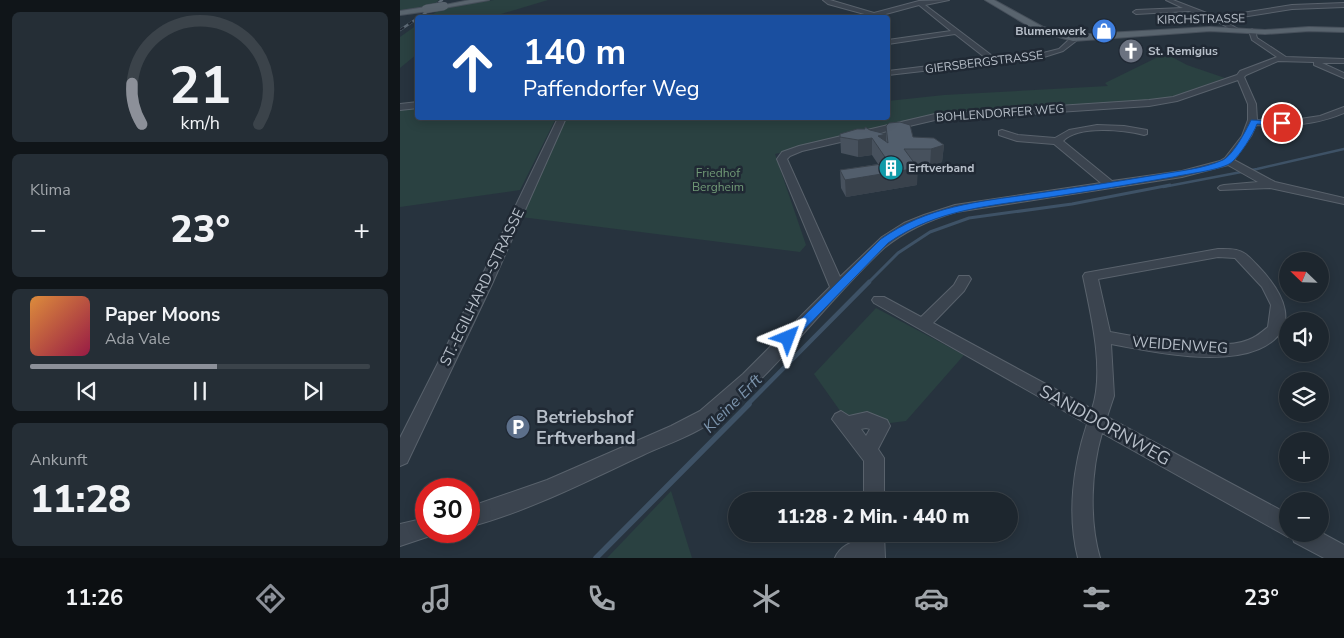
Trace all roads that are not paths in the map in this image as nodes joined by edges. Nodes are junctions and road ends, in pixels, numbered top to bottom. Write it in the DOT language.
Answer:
graph roads {
  1 [pos="485,0"];
  2 [pos="826,0"];
  3 [pos="946,0"];
  4 [pos="989,0"];
  5 [pos="1169,0"];
  6 [pos="1311,0"];
  7 [pos="919,3"];
  8 [pos="1149,4"];
  9 [pos="1329,5"];
  10 [pos="1344,5"];
  11 [pos="1190,9"];
  12 [pos="1158,11"];
  13 [pos="1344,11"];
  14 [pos="1136,12"];
  15 [pos="400,13"];
  16 [pos="872,14"];
  17 [pos="1170,18"];
  18 [pos="1218,19"];
  19 [pos="1236,30"];
  20 [pos="1344,30"];
  21 [pos="1252,31"];
  22 [pos="958,32"];
  23 [pos="1073,38"];
  24 [pos="890,42"];
  25 [pos="1283,58"];
  26 [pos="1312,60"];
  27 [pos="1344,61"];
  28 [pos="995,62"];
  29 [pos="890,73"];
  30 [pos="1344,76"];
  31 [pos="1240,77"];
  32 [pos="415,105"];
  33 [pos="400,107"];
  34 [pos="1344,110"];
  35 [pos="561,120"];
  36 [pos="1254,122"];
  37 [pos="1144,132"];
  38 [pos="1002,133"];
  39 [pos="1057,141"];
  40 [pos="1232,164"];
  41 [pos="1271,185"];
  42 [pos="1111,186"];
  43 [pos="1224,188"];
  44 [pos="1344,201"];
  45 [pos="964,279"];
  46 [pos="837,287"];
  47 [pos="879,300"];
  48 [pos="923,324"];
  49 [pos="1103,337"];
  50 [pos="1098,421"];
  51 [pos="868,451"];
  52 [pos="400,457"];
  53 [pos="874,492"];
  54 [pos="480,513"];
  55 [pos="1279,521"];
  56 [pos="415,531"];
  57 [pos="400,535"];
  58 [pos="1317,542"];
  59 [pos="874,546"];
  60 [pos="1344,557"];
  61 [pos="846,558"];
  62 [pos="1089,558"];
  1 -- 15 [label="main road, bridge"];
  2 -- 16 [label="street"];
  3 -- 7 [label="street"];
  4 -- 23 [label="main road, KIRCHSTRASSE"];
  5 -- 11 [label="street"];
  6 -- 9 [label="street"];
  7 -- 16 [label="street"];
  7 -- 22 [label="street"];
  8 -- 12 [label="street"];
  9 -- 10 [label="street"];
  9 -- 13 [label="street"];
  9 -- 18 [label="street"];
  11 -- 12 [label="street"];
  11 -- 18 [label="street"];
  12 -- 14 [label="street"];
  12 -- 17 [label="street"];
  18 -- 19 [label="street"];
  19 -- 21 [label="main road, KIRCHSTRASSE"];
  19 -- 23 [label="main road, KIRCHSTRASSE"];
  20 -- 21 [label="main road, KIRCHSTRASSE"];
  21 -- 25 [label="street"];
  22 -- 24 [label="street"];
  22 -- 28 [label="street"];
  23 -- 28 [label="street, GIERSBERGSTRASSE"];
  25 -- 26 [label="street"];
  25 -- 31 [label="street"];
  26 -- 27 [label="street"];
  26 -- 30 [label="street"];
  28 -- 29 [label="street, GIERSBERGSTRASSE"];
  31 -- 36 [label="street"];
  31 -- 46 [label="street, BOHLENDORFER WEG"];
  32 -- 33 [label="street"];
  34 -- 36 [label="street"];
  35 -- 52 [label="street, ST.-EGILHARD-STRASSE"];
  36 -- 40 [label="street"];
  37 -- 39 [label="street"];
  38 -- 39 [label="street"];
  39 -- 42 [label="street"];
  40 -- 41 [label="street"];
  40 -- 42 [label="street"];
  41 -- 43 [label="street"];
  41 -- 44 [label="street"];
  42 -- 46 [label="street"];
  45 -- 48 [label="street"];
  46 -- 54 [label="street"];
  47 -- 48 [label="street, SANDDORNWEG"];
  48 -- 50 [label="street, SANDDORNWEG"];
  49 -- 49 [label="street, WEIDENWEG"];
  49 -- 50 [label="street"];
  50 -- 55 [label="street, SANDDORNWEG"];
  50 -- 62 [label="street"];
  51 -- 51 [label="street"];
  51 -- 53 [label="street"];
  56 -- 57 [label="street"];
  58 -- 60 [label="street"];
  59 -- 61 [label="street"];
}
